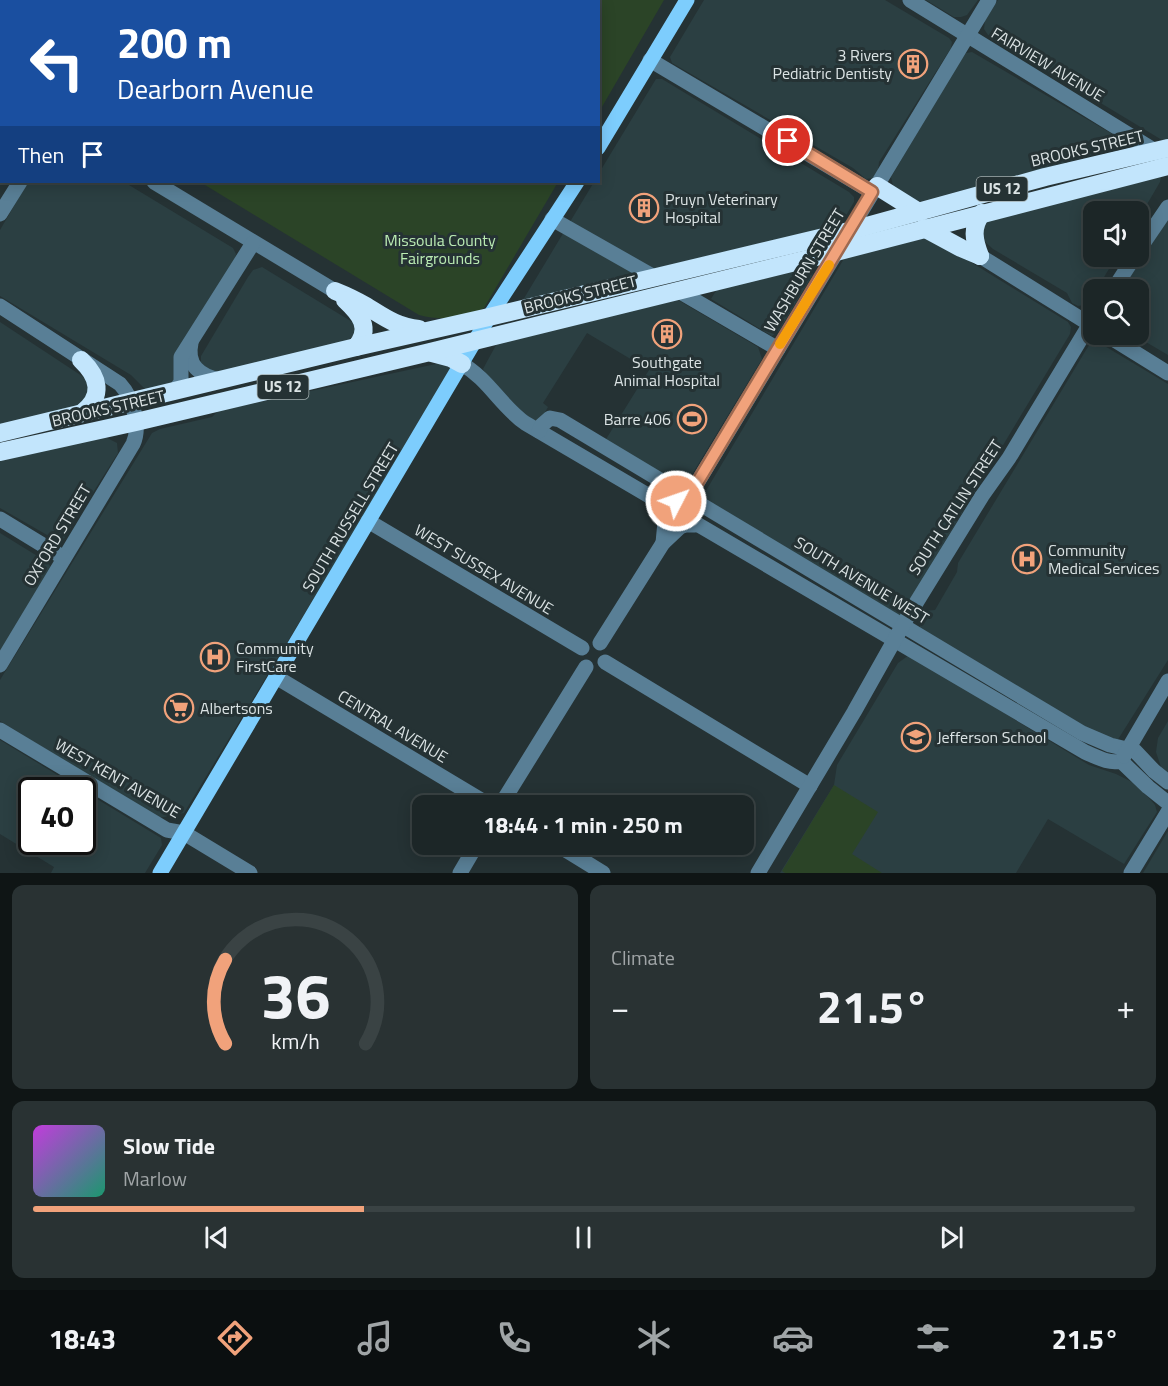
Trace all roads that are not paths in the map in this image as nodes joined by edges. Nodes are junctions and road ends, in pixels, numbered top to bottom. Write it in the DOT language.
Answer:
graph roads {
  1 [pos="687,0"];
  2 [pos="910,0"];
  3 [pos="989,0"];
  4 [pos="969,37"];
  5 [pos="651,60"];
  6 [pos="600,145"];
  7 [pos="1164,153"];
  8 [pos="1168,166"];
  9 [pos="19,183"];
  10 [pos="156,183"];
  11 [pos="576,183"];
  12 [pos="874,189"];
  13 [pos="1168,207"];
  14 [pos="982,213"];
  15 [pos="0,214"];
  16 [pos="552,219"];
  17 [pos="920,220"];
  18 [pos="849,231"];
  19 [pos="1149,235"];
  20 [pos="253,243"];
  21 [pos="836,252"];
  22 [pos="980,256"];
  23 [pos="656,278"];
  24 [pos="677,290"];
  25 [pos="335,291"];
  26 [pos="0,306"];
  27 [pos="489,317"];
  28 [pos="1083,318"];
  29 [pos="430,330"];
  30 [pos="1083,338"];
  31 [pos="360,341"];
  32 [pos="476,341"];
  33 [pos="190,343"];
  34 [pos="1123,345"];
  35 [pos="778,349"];
  36 [pos="430,352"];
  37 [pos="81,360"];
  38 [pos="462,364"];
  39 [pos="1168,373"];
  40 [pos="220,380"];
  41 [pos="174,392"];
  42 [pos="130,401"];
  43 [pos="82,413"];
  44 [pos="136,422"];
  45 [pos="539,431"];
  46 [pos="0,433"];
  47 [pos="0,452"];
  48 [pos="602,468"];
  49 [pos="688,498"];
  50 [pos="658,502"];
  51 [pos="0,519"];
  52 [pos="368,521"];
  53 [pos="695,525"];
  54 [pos="663,543"];
  55 [pos="64,558"];
  56 [pos="902,625"];
  57 [pos="893,640"];
  58 [pos="600,643"];
  59 [pos="582,648"];
  60 [pos="605,662"];
  61 [pos="0,665"];
  62 [pos="586,667"];
  63 [pos="276,677"];
  64 [pos="1168,681"];
  65 [pos="0,730"];
  66 [pos="1125,755"];
  67 [pos="1168,782"];
  68 [pos="810,786"];
  69 [pos="473,795"];
  70 [pos="507,795"];
  71 [pos="1168,802"];
  72 [pos="1168,812"];
  73 [pos="184,833"];
  74 [pos="471,855"];
  75 [pos="574,855"];
  76 [pos="160,873"];
  77 [pos="250,873"];
  78 [pos="460,873"];
  79 [pos="603,873"];
  80 [pos="758,873"];
  81 [pos="1131,873"];
  1 -- 5 [label="main road"];
  2 -- 4 [label="street, FAIRVIEW AVENUE"];
  3 -- 4 [label="street, WASHBURN STREET"];
  4 -- 7 [label="street, FAIRVIEW AVENUE"];
  4 -- 12 [label="street, WASHBURN STREET"];
  5 -- 6 [label="main road"];
  5 -- 12 [label="street"];
  7 -- 17 [label="highway, BROOKS STREET / US 12"];
  8 -- 14 [label="highway, BROOKS STREET / US 12"];
  9 -- 15 [label="street"];
  10 -- 20 [label="street"];
  11 -- 16 [label="main road, SOUTH RUSSELL STREET"];
  12 -- 17 [label="highway"];
  12 -- 18 [label="street, WASHBURN STREET"];
  13 -- 19 [label="street"];
  14 -- 17 [label="highway, BROOKS STREET / US 12"];
  14 -- 22 [label="highway, US 12"];
  16 -- 23 [label="street"];
  16 -- 27 [label="main road, SOUTH RUSSELL STREET"];
  17 -- 18 [label="highway, BROOKS STREET / US 12"];
  17 -- 21 [label="highway, BROOKS STREET / US 12"];
  17 -- 22 [label="highway"];
  18 -- 21 [label="street, WASHBURN STREET"];
  18 -- 23 [label="highway, BROOKS STREET / US 12"];
  20 -- 25 [label="street"];
  20 -- 33 [label="street"];
  21 -- 24 [label="highway, BROOKS STREET / US 12"];
  21 -- 35 [label="street, WASHBURN STREET"];
  22 -- 28 [label="street"];
  23 -- 27 [label="highway, BROOKS STREET / US 12"];
  24 -- 32 [label="highway, BROOKS STREET / US 12"];
  24 -- 35 [label="street"];
  25 -- 29 [label="highway"];
  25 -- 31 [label="highway"];
  26 -- 37 [label="street"];
  27 -- 29 [label="highway, BROOKS STREET / US 12"];
  27 -- 32 [label="main road, SOUTH RUSSELL STREET"];
  29 -- 31 [label="highway, BROOKS STREET / US 12"];
  30 -- 56 [label="street, SOUTH CATLIN STREET"];
  31 -- 40 [label="highway, BROOKS STREET / US 12"];
  32 -- 36 [label="highway, BROOKS STREET / US 12"];
  32 -- 38 [label="main road, SOUTH RUSSELL STREET"];
  33 -- 40 [label="street"];
  33 -- 41 [label="street"];
  34 -- 39 [label="street"];
  35 -- 49 [label="street, WASHBURN STREET"];
  36 -- 38 [label="highway"];
  36 -- 44 [label="highway, BROOKS STREET / US 12"];
  37 -- 42 [label="street"];
  37 -- 43 [label="highway"];
  38 -- 45 [label="street, SOUTH AVENUE WEST"];
  38 -- 52 [label="main road, SOUTH RUSSELL STREET"];
  40 -- 41 [label="highway, BROOKS STREET / US 12"];
  41 -- 42 [label="highway, BROOKS STREET / US 12"];
  42 -- 43 [label="highway, BROOKS STREET / US 12"];
  42 -- 44 [label="street"];
  43 -- 46 [label="highway, BROOKS STREET / US 12"];
  44 -- 47 [label="highway, BROOKS STREET / US 12"];
  44 -- 55 [label="street, OXFORD STREET"];
  45 -- 48 [label="street, SOUTH AVENUE WEST"];
  45 -- 49 [label="street, SOUTH AVENUE WEST"];
  48 -- 49 [label="street"];
  48 -- 50 [label="street, SOUTH AVENUE WEST"];
  49 -- 56 [label="street, SOUTH AVENUE WEST"];
  50 -- 53 [label="street, SOUTH AVENUE WEST"];
  50 -- 54 [label="street"];
  51 -- 55 [label="street"];
  52 -- 59 [label="street, WEST SUSSEX AVENUE"];
  52 -- 63 [label="main road, SOUTH RUSSELL STREET"];
  53 -- 54 [label="street"];
  53 -- 57 [label="street, SOUTH AVENUE WEST"];
  54 -- 58 [label="street"];
  55 -- 61 [label="street, OXFORD STREET"];
  56 -- 57 [label="street, SOUTH CATLIN STREET"];
  56 -- 66 [label="street, SOUTH AVENUE WEST"];
  57 -- 66 [label="street, SOUTH AVENUE WEST"];
  57 -- 68 [label="street, SOUTH CATLIN STREET"];
  58 -- 59 [label="street"];
  58 -- 60 [label="street"];
  59 -- 62 [label="street"];
  60 -- 62 [label="street"];
  60 -- 68 [label="street"];
  62 -- 70 [label="street"];
  63 -- 69 [label="street, CENTRAL AVENUE"];
  63 -- 73 [label="main road, SOUTH RUSSELL STREET"];
  64 -- 66 [label="street"];
  65 -- 73 [label="street, WEST KENT AVENUE"];
  66 -- 67 [label="street, SOUTH AVENUE WEST"];
  66 -- 71 [label="street, SOUTH AVENUE WEST"];
  68 -- 80 [label="street, SOUTH CATLIN STREET"];
  72 -- 81 [label="street"];
  73 -- 76 [label="main road, SOUTH RUSSELL STREET"];
  73 -- 77 [label="street, WEST KENT AVENUE"];
  74 -- 78 [label="street"];
  75 -- 79 [label="street"];
}
